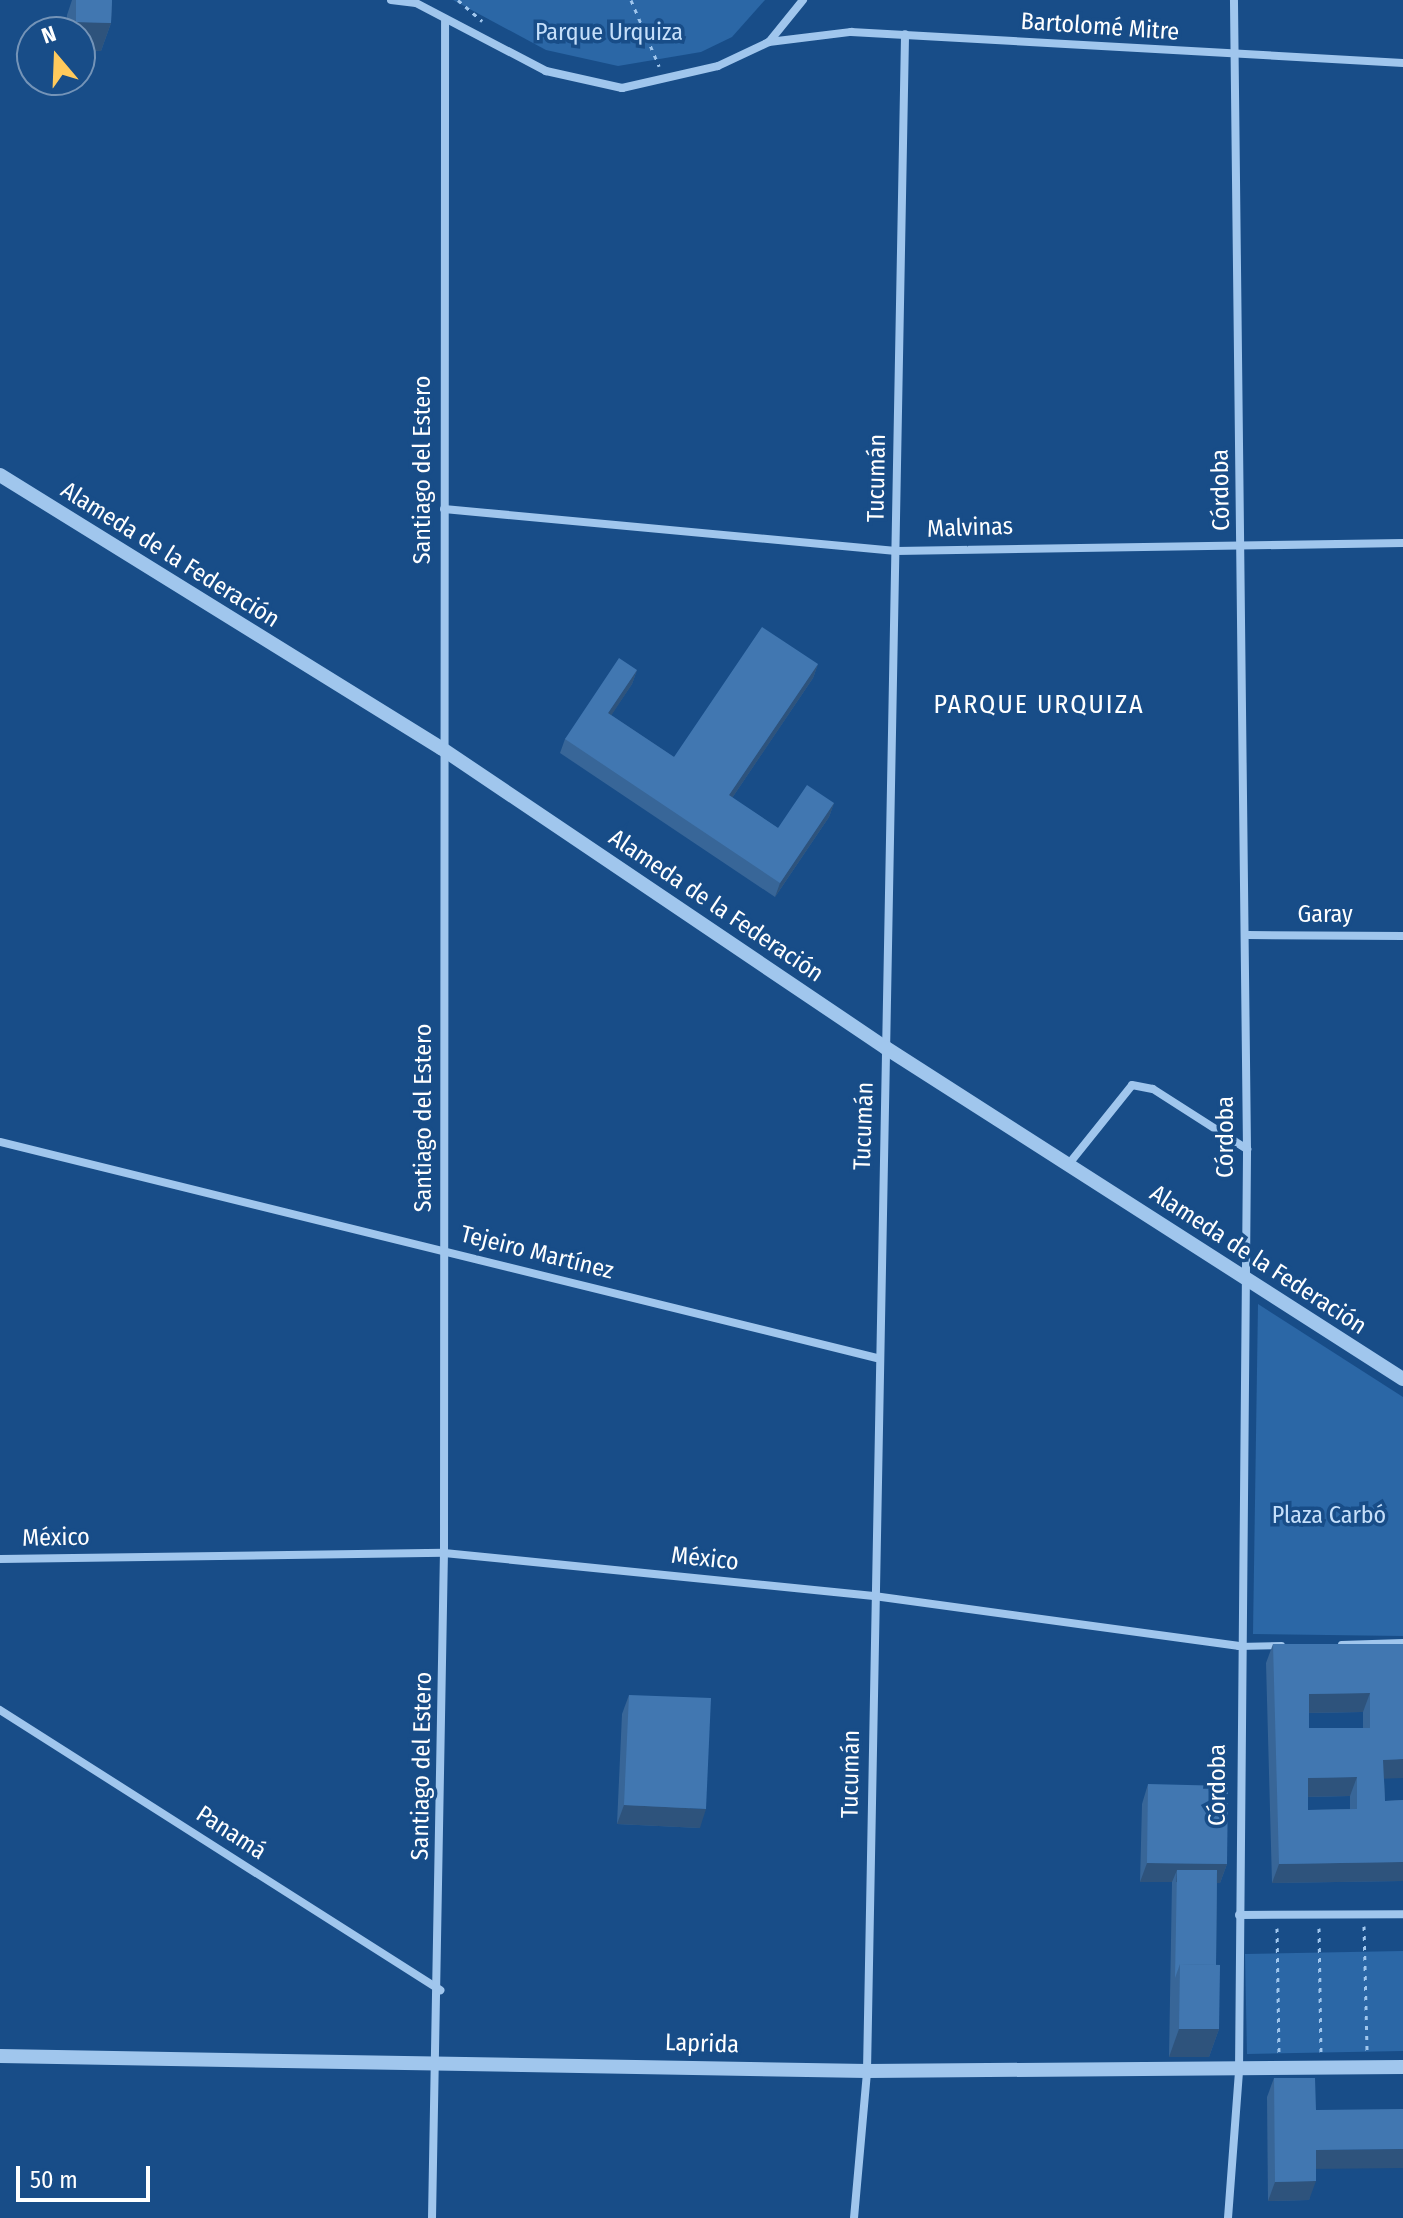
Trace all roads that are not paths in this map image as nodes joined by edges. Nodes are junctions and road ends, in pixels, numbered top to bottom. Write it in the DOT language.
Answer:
graph roads {
  1 [pos="391,0"];
  2 [pos="803,0"];
  3 [pos="1234,0"];
  4 [pos="413,2"];
  5 [pos="445,19"];
  6 [pos="905,34"];
  7 [pos="769,42"];
  8 [pos="1234,57"];
  9 [pos="1403,63"];
  10 [pos="0,475"];
  11 [pos="444,509"];
  12 [pos="1241,541"];
  13 [pos="1403,543"];
  14 [pos="896,551"];
  15 [pos="441,748"];
  16 [pos="1247,935"];
  17 [pos="1403,936"];
  18 [pos="886,1048"];
  19 [pos="0,1142"];
  20 [pos="1247,1149"];
  21 [pos="1068,1165"];
  22 [pos="445,1250"];
  23 [pos="1245,1277"];
  24 [pos="877,1358"];
  25 [pos="1403,1379"];
  26 [pos="444,1553"];
  27 [pos="0,1559"];
  28 [pos="874,1596"];
  29 [pos="1403,1642"];
  30 [pos="1328,1644"];
  31 [pos="1298,1645"];
  32 [pos="1238,1646"];
  33 [pos="0,1710"];
  34 [pos="1403,1914"];
  35 [pos="1239,1915"];
  36 [pos="440,1990"];
  37 [pos="0,2056"];
  38 [pos="437,2058"];
  39 [pos="1403,2067"];
  40 [pos="867,2071"];
  41 [pos="1239,2071"];
  42 [pos="432,2218"];
  43 [pos="854,2218"];
  44 [pos="1228,2218"];
  1 -- 4 [label="street, Bartolomé Mitre"];
  2 -- 7 [label="street"];
  3 -- 8 [label="street, Córdoba"];
  4 -- 5 [label="street, Bartolomé Mitre"];
  5 -- 7 [label="street, Bartolomé Mitre"];
  5 -- 11 [label="street, Santiago del Estero"];
  6 -- 7 [label="street, Bartolomé Mitre"];
  6 -- 8 [label="street, Bartolomé Mitre"];
  6 -- 14 [label="street, Tucumán"];
  8 -- 9 [label="street, Bartolomé Mitre"];
  8 -- 12 [label="street, Córdoba"];
  10 -- 15 [label="street, Alameda de la Federación"];
  11 -- 14 [label="street, Malvinas"];
  11 -- 15 [label="street, Santiago del Estero"];
  12 -- 13 [label="street, Malvinas"];
  12 -- 14 [label="street, Malvinas"];
  12 -- 16 [label="street, Córdoba"];
  14 -- 18 [label="street, Tucumán"];
  15 -- 18 [label="street, Alameda de la Federación"];
  15 -- 22 [label="street, Santiago del Estero"];
  16 -- 17 [label="street, Garay"];
  16 -- 20 [label="street, Córdoba"];
  18 -- 21 [label="street, Alameda de la Federación"];
  18 -- 24 [label="street, Tucumán"];
  19 -- 22 [label="street, Tejeiro Martínez"];
  20 -- 21 [label="street"];
  20 -- 23 [label="street, Córdoba"];
  21 -- 23 [label="street, Alameda de la Federación"];
  22 -- 24 [label="street, Tejeiro Martínez"];
  22 -- 26 [label="street, Santiago del Estero"];
  23 -- 25 [label="street, Alameda de la Federación"];
  23 -- 32 [label="street, Córdoba"];
  24 -- 28 [label="street, Tucumán"];
  26 -- 27 [label="street, México"];
  26 -- 28 [label="street, México"];
  26 -- 36 [label="street, Santiago del Estero"];
  28 -- 32 [label="street, México"];
  28 -- 40 [label="street, Tucumán"];
  29 -- 30 [label="street"];
  31 -- 32 [label="street, México"];
  32 -- 35 [label="street, Córdoba"];
  33 -- 36 [label="street, Panamá"];
  34 -- 35 [label="street"];
  35 -- 41 [label="street, Córdoba"];
  36 -- 38 [label="street, Santiago del Estero"];
  37 -- 38 [label="street, Laprida"];
  38 -- 40 [label="street, Laprida"];
  38 -- 42 [label="street, Santiago del Estero"];
  39 -- 41 [label="street, Laprida"];
  40 -- 41 [label="street, Laprida"];
  40 -- 43 [label="street, Tucumán"];
  41 -- 44 [label="street, Córdoba"];
}
